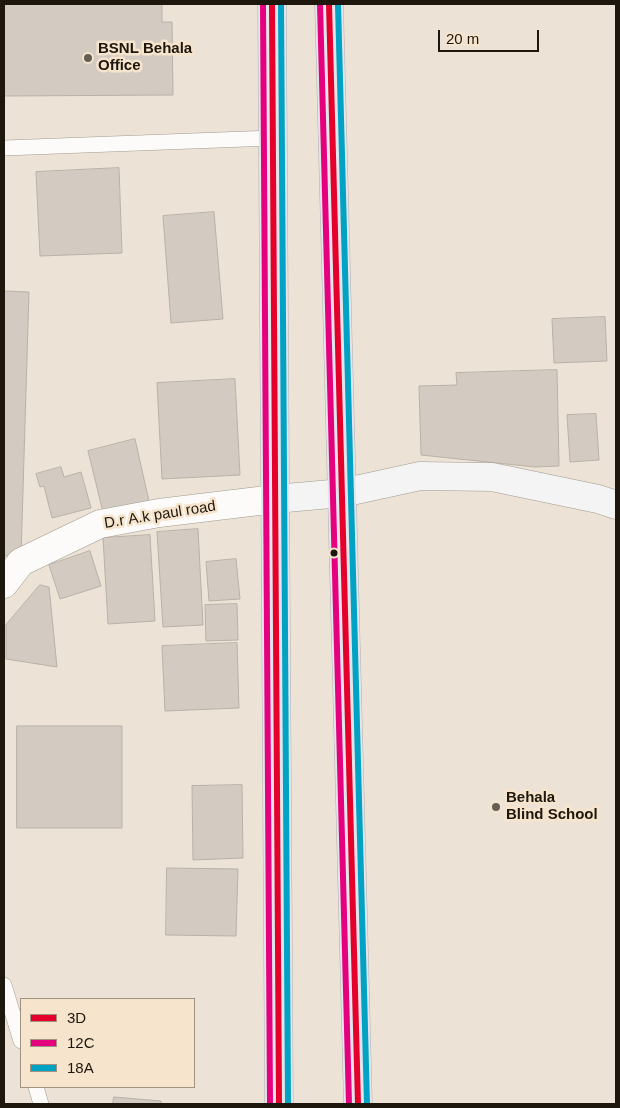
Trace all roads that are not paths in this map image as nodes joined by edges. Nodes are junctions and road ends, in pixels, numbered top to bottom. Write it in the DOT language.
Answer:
graph roads {
  1 [pos="272,4"];
  2 [pos="329,4"];
  3 [pos="273,138"];
  4 [pos="4,148"];
  5 [pos="342,493"];
  6 [pos="275,499"];
  7 [pos="616,506"];
  8 [pos="4,584"];
  9 [pos="4,985"];
  10 [pos="20,1037"];
  11 [pos="36,1088"];
  12 [pos="41,1104"];
  13 [pos="279,1104"];
  14 [pos="358,1104"];
  1 -- 3 [label="highway"];
  2 -- 5 [label="highway"];
  3 -- 4 [label="lane"];
  3 -- 6 [label="highway"];
  5 -- 6 [label="street"];
  5 -- 7 [label="street"];
  5 -- 14 [label="highway"];
  6 -- 8 [label="street, D.r A.k paul road"];
  6 -- 13 [label="highway"];
  9 -- 10 [label="lane"];
  11 -- 12 [label="lane"];
}
